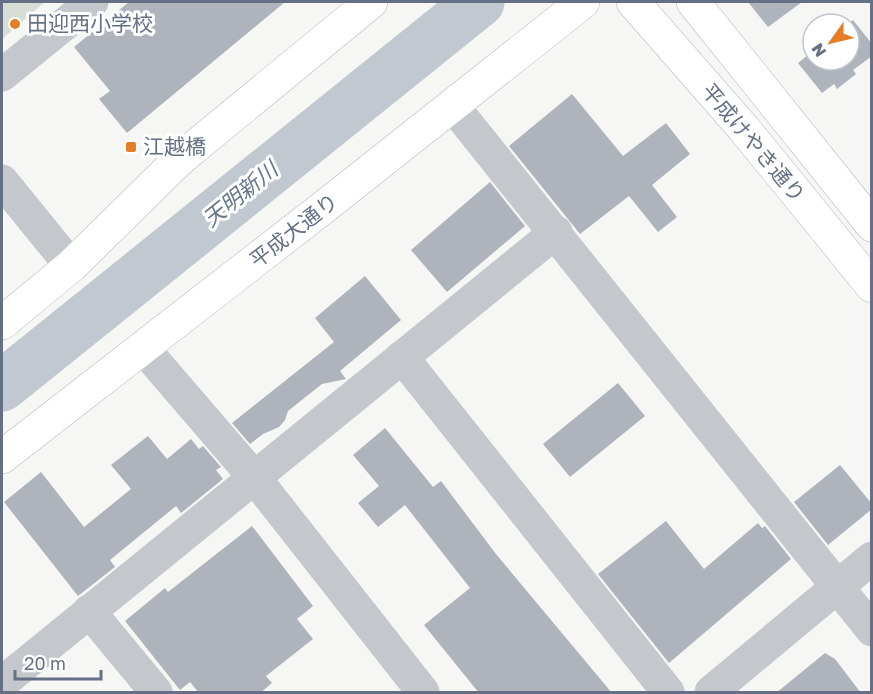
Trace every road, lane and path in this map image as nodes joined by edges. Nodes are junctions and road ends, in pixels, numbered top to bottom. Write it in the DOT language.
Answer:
graph roads {
  1 [pos="92,2"];
  2 [pos="371,2"];
  3 [pos="583,2"];
  4 [pos="633,2"];
  5 [pos="693,2"];
  6 [pos="2,75"];
  7 [pos="453,106"];
  8 [pos="2,181"];
  9 [pos="872,225"];
  10 [pos="556,232"];
  11 [pos="70,266"];
  12 [pos="872,286"];
  13 [pos="2,323"];
  14 [pos="144,349"];
  15 [pos="402,357"];
  16 [pos="2,457"];
  17 [pos="254,477"];
  18 [pos="872,558"];
  19 [pos="836,587"];
  20 [pos="89,611"];
  21 [pos="872,630"];
  22 [pos="2,683"];
  23 [pos="156,693"];
  24 [pos="423,693"];
  25 [pos="668,693"];
  26 [pos="711,693"];
  1 -- 6 [label="street"];
  2 -- 11 [label="street"];
  3 -- 7 [label="street, 平成大通り"];
  4 -- 12 [label="street, 平成けやき通り"];
  5 -- 9 [label="street, 平成けやき通り"];
  7 -- 10 [label="street"];
  7 -- 14 [label="street, 平成大通り"];
  8 -- 11 [label="street"];
  10 -- 15 [label="street"];
  10 -- 19 [label="street"];
  11 -- 13 [label="street"];
  14 -- 16 [label="street, 平成大通り"];
  14 -- 17 [label="street"];
  15 -- 17 [label="street"];
  15 -- 25 [label="street"];
  17 -- 20 [label="street"];
  17 -- 24 [label="street"];
  18 -- 19 [label="street"];
  19 -- 21 [label="street"];
  19 -- 26 [label="street"];
  20 -- 22 [label="street"];
  20 -- 23 [label="street"];
}
